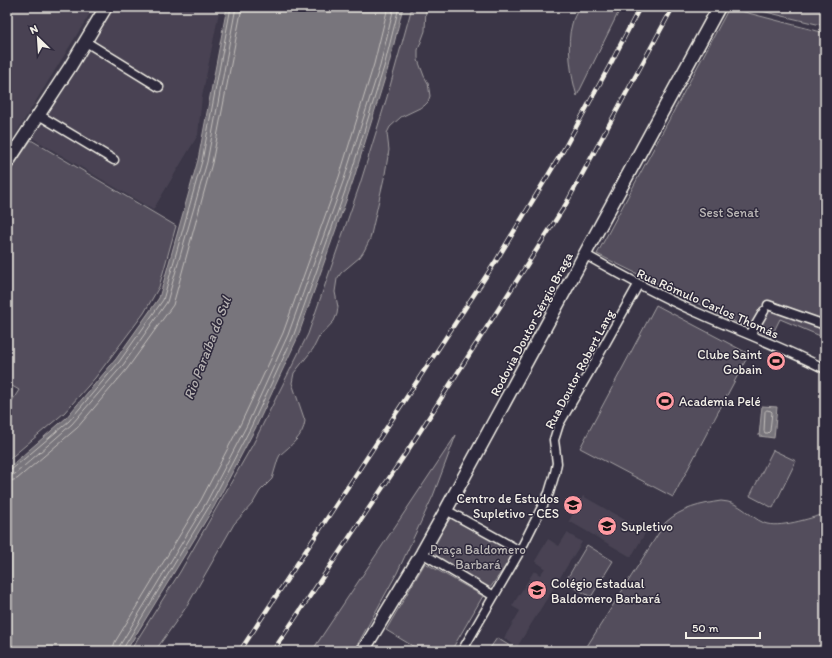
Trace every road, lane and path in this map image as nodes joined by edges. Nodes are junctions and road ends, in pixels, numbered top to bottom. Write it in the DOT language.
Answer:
graph roads {
  1 [pos="106,7"];
  2 [pos="719,7"];
  3 [pos="86,42"];
  4 [pos="159,87"];
  5 [pos="39,115"];
  6 [pos="114,160"];
  7 [pos="7,163"];
  8 [pos="584,254"];
  9 [pos="638,285"];
  10 [pos="825,325"];
  11 [pos="750,335"];
  12 [pos="825,368"];
  13 [pos="446,510"];
  14 [pos="520,551"];
  15 [pos="422,553"];
  16 [pos="494,596"];
  17 [pos="363,651"];
  18 [pos="462,651"];
  1 -- 3 [label="main road"];
  2 -- 8 [label="main road, Rodovia Doutor Sérgio Braga"];
  3 -- 4 [label="street"];
  3 -- 5 [label="main road"];
  5 -- 6 [label="street"];
  5 -- 7 [label="main road"];
  8 -- 9 [label="street, Rua Rômulo Carlos Thomás"];
  8 -- 13 [label="main road, Rodovia Doutor Sérgio Braga"];
  9 -- 11 [label="street, Rua Rômulo Carlos Thomás"];
  9 -- 14 [label="street, Rua Doutor Robert Lang"];
  10 -- 11 [label="street"];
  11 -- 12 [label="street, Rua Rômulo Carlos Thomás"];
  13 -- 14 [label="street"];
  13 -- 15 [label="main road, Rodovia Doutor Sérgio Braga"];
  14 -- 16 [label="street, Rua Doutor Robert Lang"];
  15 -- 16 [label="street"];
  15 -- 17 [label="main road, Rodovia Doutor Sérgio Braga"];
  16 -- 18 [label="street, Rua Doutor Robert Lang"];
}
